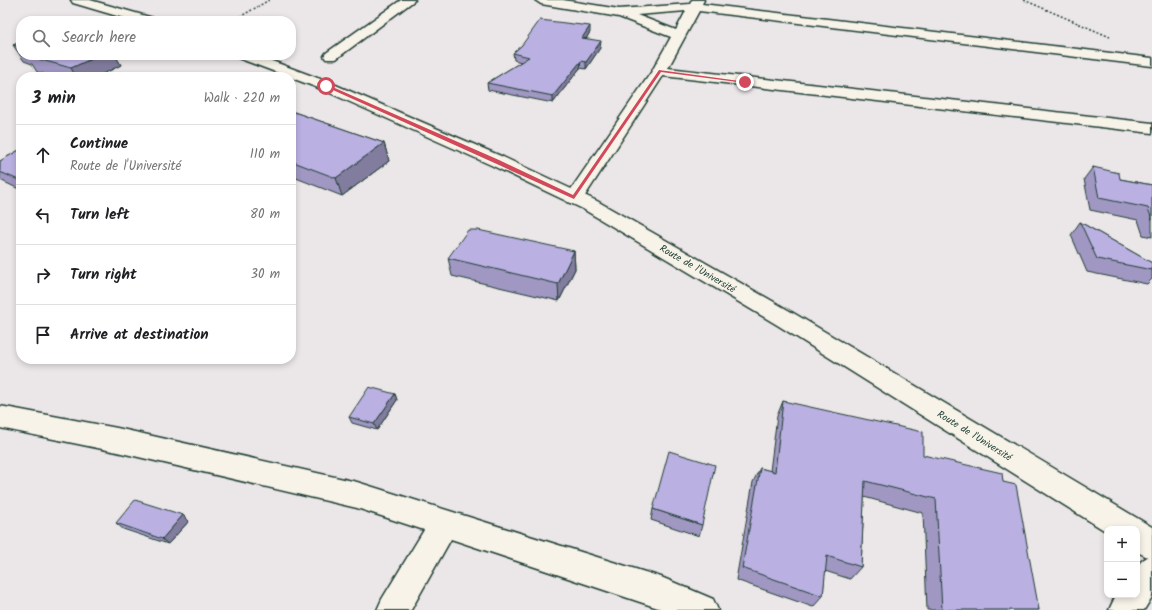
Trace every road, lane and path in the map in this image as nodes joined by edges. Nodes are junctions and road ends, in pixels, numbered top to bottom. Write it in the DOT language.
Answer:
graph roads {
  1 [pos="77,0"];
  2 [pos="270,0"];
  3 [pos="409,0"];
  4 [pos="546,0"];
  5 [pos="1024,0"];
  6 [pos="697,3"];
  7 [pos="619,13"];
  8 [pos="131,16"];
  9 [pos="242,16"];
  10 [pos="678,36"];
  11 [pos="1116,39"];
  12 [pos="331,56"];
  13 [pos="256,60"];
  14 [pos="1152,62"];
  15 [pos="659,71"];
  16 [pos="289,72"];
  17 [pos="296,75"];
  18 [pos="1152,128"];
  19 [pos="574,198"];
  20 [pos="0,417"];
  21 [pos="444,524"];
  22 [pos="1123,526"];
  23 [pos="1140,537"];
  24 [pos="1152,544"];
  25 [pos="1152,570"];
  26 [pos="1140,588"];
  27 [pos="1133,598"];
  28 [pos="393,610"];
  29 [pos="702,610"];
  30 [pos="1125,610"];
  1 -- 8 [label="street"];
  2 -- 9 [label="path"];
  3 -- 12 [label="street"];
  4 -- 7 [label="street"];
  5 -- 11 [label="path"];
  6 -- 7 [label="street"];
  6 -- 10 [label="street"];
  6 -- 14 [label="street"];
  7 -- 10 [label="street"];
  10 -- 15 [label="street"];
  13 -- 16 [label="street, Route de l'Université"];
  15 -- 18 [label="street"];
  15 -- 19 [label="street"];
  17 -- 19 [label="street, Route de l'Université"];
  19 -- 22 [label="street, Route de l'Université"];
  20 -- 21 [label="street"];
  21 -- 28 [label="street"];
  21 -- 29 [label="street"];
  23 -- 24 [label="street"];
  25 -- 26 [label="street"];
  27 -- 30 [label="street"];
}
